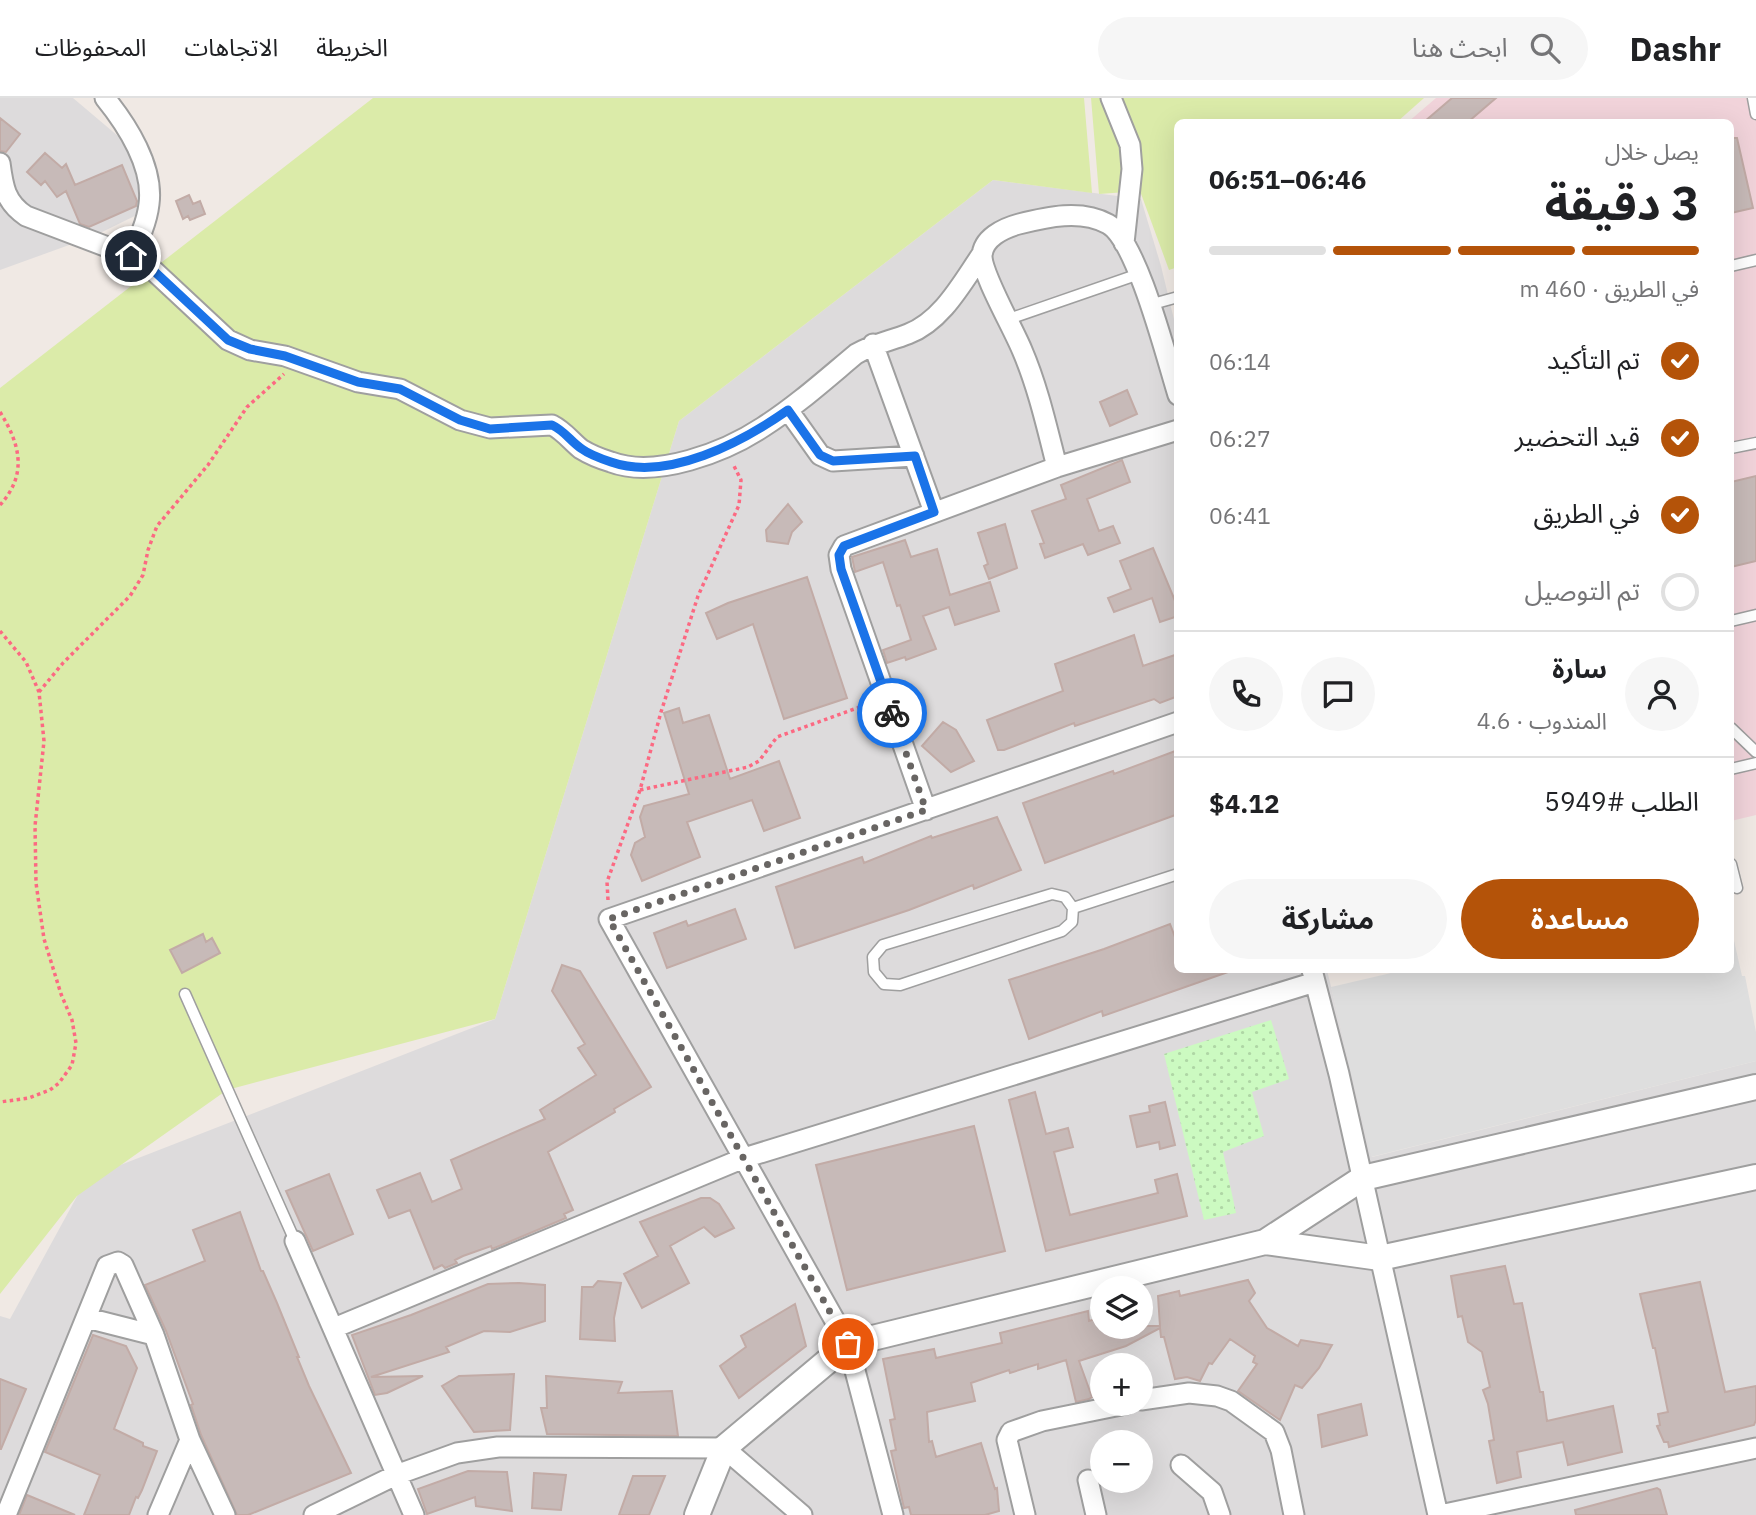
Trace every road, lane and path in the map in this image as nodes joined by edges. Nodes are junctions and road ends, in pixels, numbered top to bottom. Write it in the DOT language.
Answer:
graph roads {
  1 [pos="105,98"];
  2 [pos="1111,98"];
  3 [pos="1753,98"];
  4 [pos="1756,114"];
  5 [pos="0,163"];
  6 [pos="1124,243"];
  7 [pos="982,254"];
  8 [pos="131,256"];
  9 [pos="1756,261"];
  10 [pos="1734,265"];
  11 [pos="1139,274"];
  12 [pos="1174,298"];
  13 [pos="1149,305"];
  14 [pos="1009,319"];
  15 [pos="873,344"];
  16 [pos="304,362"];
  17 [pos="1174,377"];
  18 [pos="788,410"];
  19 [pos="0,412"];
  20 [pos="1174,431"];
  21 [pos="1756,443"];
  22 [pos="721,447"];
  23 [pos="1734,447"];
  24 [pos="915,456"];
  25 [pos="1057,467"];
  26 [pos="0,505"];
  27 [pos="934,512"];
  28 [pos="1756,615"];
  29 [pos="1734,620"];
  30 [pos="0,631"];
  31 [pos="39,692"];
  32 [pos="886,698"];
  33 [pos="1174,723"];
  34 [pos="1734,731"];
  35 [pos="1756,752"];
  36 [pos="1756,763"];
  37 [pos="1734,768"];
  38 [pos="640,790"];
  39 [pos="926,810"];
  40 [pos="1174,875"];
  41 [pos="1734,876"];
  42 [pos="1737,888"];
  43 [pos="1073,908"];
  44 [pos="609,919"];
  45 [pos="1314,976"];
  46 [pos="185,994"];
  47 [pos="1756,1087"];
  48 [pos="0,1102"];
  49 [pos="744,1158"];
  50 [pos="1756,1177"];
  51 [pos="1363,1178"];
  52 [pos="295,1241"];
  53 [pos="1265,1242"];
  54 [pos="1380,1258"];
  55 [pos="87,1318"];
  56 [pos="334,1328"];
  57 [pos="154,1335"];
  58 [pos="848,1344"];
  59 [pos="1153,1398"];
  60 [pos="1090,1411"];
  61 [pos="190,1440"];
  62 [pos="724,1448"];
  63 [pos="1756,1448"];
  64 [pos="1181,1465"];
  65 [pos="396,1475"];
  66 [pos="1088,1480"];
  67 [pos="6,1515"];
  68 [pos="158,1515"];
  69 [pos="225,1515"];
  70 [pos="314,1515"];
  71 [pos="414,1515"];
  72 [pos="697,1515"];
  73 [pos="802,1515"];
  74 [pos="893,1515"];
  75 [pos="1025,1515"];
  76 [pos="1096,1515"];
  77 [pos="1220,1515"];
  78 [pos="1294,1515"];
  79 [pos="1439,1515"];
  1 -- 8 [label="street"];
  2 -- 6 [label="street"];
  3 -- 4 [label="lane"];
  5 -- 8 [label="street"];
  6 -- 7 [label="street"];
  6 -- 11 [label="street"];
  7 -- 14 [label="street"];
  7 -- 15 [label="street"];
  8 -- 16 [label="street"];
  9 -- 10 [label="lane"];
  11 -- 13 [label="street"];
  11 -- 14 [label="lane"];
  12 -- 13 [label="lane"];
  13 -- 17 [label="street"];
  14 -- 25 [label="street"];
  15 -- 18 [label="street"];
  15 -- 24 [label="street"];
  16 -- 22 [label="street"];
  16 -- 31 [label="path"];
  18 -- 22 [label="street"];
  18 -- 24 [label="street"];
  19 -- 26 [label="path"];
  20 -- 25 [label="street"];
  21 -- 23 [label="lane"];
  22 -- 38 [label="path"];
  24 -- 27 [label="street"];
  25 -- 27 [label="street"];
  27 -- 32 [label="street"];
  28 -- 29 [label="lane"];
  30 -- 31 [label="path"];
  31 -- 48 [label="path"];
  32 -- 38 [label="path"];
  32 -- 39 [label="street"];
  33 -- 39 [label="street"];
  34 -- 35 [label="lane"];
  36 -- 37 [label="lane"];
  38 -- 44 [label="path"];
  39 -- 44 [label="street"];
  40 -- 43 [label="lane"];
  41 -- 42 [label="lane"];
  43 -- 43 [label="lane"];
  44 -- 49 [label="street"];
  45 -- 49 [label="street"];
  45 -- 51 [label="street"];
  46 -- 52 [label="lane"];
  47 -- 51 [label="street"];
  49 -- 56 [label="street"];
  49 -- 58 [label="street"];
  50 -- 54 [label="street"];
  51 -- 53 [label="street"];
  51 -- 54 [label="street"];
  52 -- 56 [label="street"];
  53 -- 54 [label="street"];
  53 -- 58 [label="street"];
  54 -- 79 [label="street"];
  55 -- 57 [label="street"];
  55 -- 57 [label="street"];
  55 -- 67 [label="street"];
  56 -- 65 [label="street"];
  57 -- 61 [label="street"];
  58 -- 62 [label="street"];
  58 -- 74 [label="street"];
  59 -- 78 [label="street"];
  60 -- 75 [label="street"];
  61 -- 68 [label="street"];
  61 -- 69 [label="street"];
  62 -- 65 [label="street"];
  62 -- 72 [label="street"];
  62 -- 73 [label="street"];
  63 -- 79 [label="street"];
  64 -- 77 [label="street"];
  65 -- 70 [label="street"];
  65 -- 71 [label="street"];
  66 -- 76 [label="street"];
}
